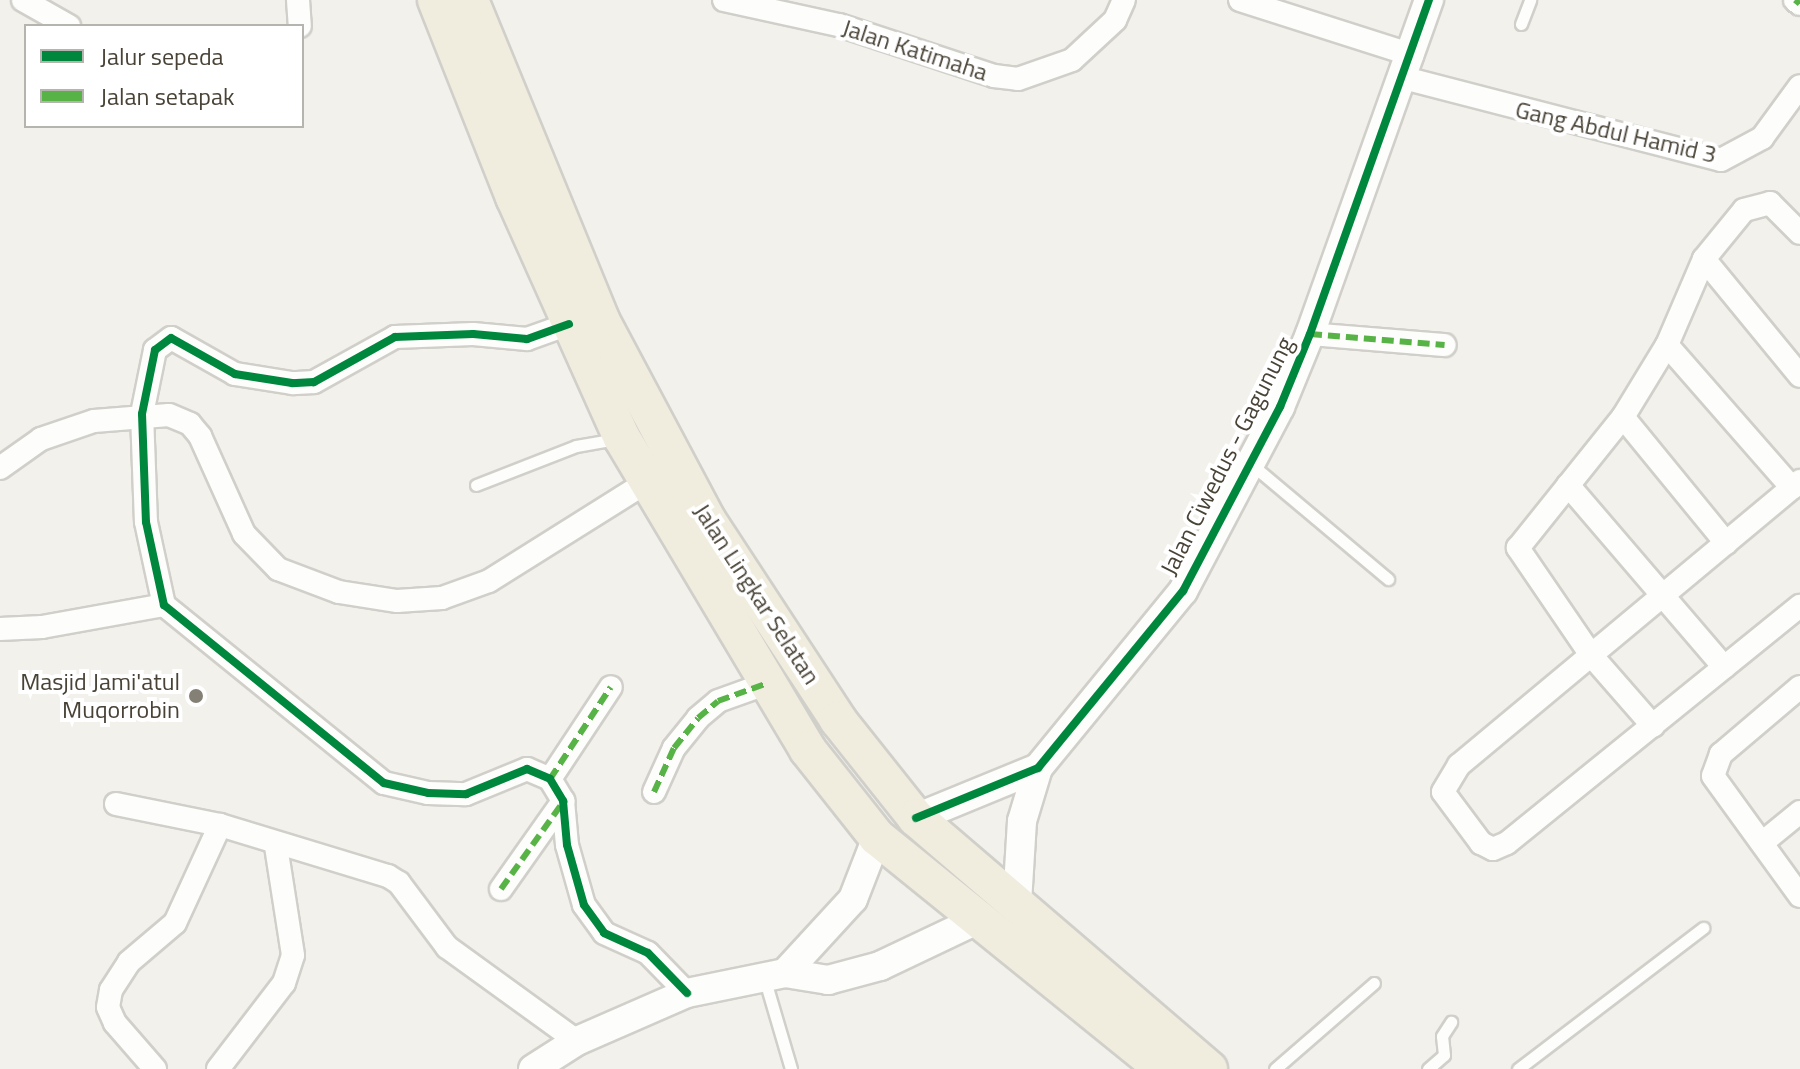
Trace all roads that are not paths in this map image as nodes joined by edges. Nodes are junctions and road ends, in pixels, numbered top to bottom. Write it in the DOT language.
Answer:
graph roads {
  1 [pos="23,0"];
  2 [pos="298,0"];
  3 [pos="436,0"];
  4 [pos="470,0"];
  5 [pos="724,0"];
  6 [pos="1124,0"];
  7 [pos="1240,0"];
  8 [pos="1429,0"];
  9 [pos="1530,0"];
  10 [pos="1795,0"];
  11 [pos="1800,4"];
  12 [pos="65,24"];
  13 [pos="300,24"];
  14 [pos="1521,24"];
  15 [pos="1408,66"];
  16 [pos="1800,86"];
  17 [pos="512,146"];
  18 [pos="1800,233"];
  19 [pos="1704,259"];
  20 [pos="569,324"];
  21 [pos="1310,334"];
  22 [pos="1445,345"];
  23 [pos="1667,345"];
  24 [pos="1800,376"];
  25 [pos="142,414"];
  26 [pos="1623,417"];
  27 [pos="656,425"];
  28 [pos="622,438"];
  29 [pos="1251,464"];
  30 [pos="0,468"];
  31 [pos="647,482"];
  32 [pos="1796,484"];
  33 [pos="476,485"];
  34 [pos="1568,485"];
  35 [pos="1726,543"];
  36 [pos="1388,579"];
  37 [pos="1662,596"];
  38 [pos="164,605"];
  39 [pos="1800,606"];
  40 [pos="0,629"];
  41 [pos="1591,655"];
  42 [pos="1724,667"];
  43 [pos="768,683"];
  44 [pos="611,687"];
  45 [pos="1800,687"];
  46 [pos="1653,726"];
  47 [pos="1038,768"];
  48 [pos="550,779"];
  49 [pos="654,792"];
  50 [pos="563,801"];
  51 [pos="116,804"];
  52 [pos="1800,812"];
  53 [pos="916,818"];
  54 [pos="220,825"];
  55 [pos="877,837"];
  56 [pos="1762,843"];
  57 [pos="276,846"];
  58 [pos="501,889"];
  59 [pos="1800,896"];
  60 [pos="1017,903"];
  61 [pos="977,920"];
  62 [pos="1703,928"];
  63 [pos="774,975"];
  64 [pos="1374,983"];
  65 [pos="687,993"];
  66 [pos="1451,1022"];
  67 [pos="577,1041"];
  68 [pos="155,1069"];
  69 [pos="218,1069"];
  70 [pos="533,1069"];
  71 [pos="791,1069"];
  72 [pos="1164,1069"];
  73 [pos="1209,1069"];
  74 [pos="1275,1069"];
  75 [pos="1428,1069"];
  76 [pos="1518,1069"];
  1 -- 12 [label="street"];
  2 -- 13 [label="street"];
  3 -- 17 [label="highway, Jalan Lingkar Selatan"];
  4 -- 17 [label="highway, Jalan Lingkar Selatan"];
  5 -- 6 [label="street, Jalan Katimaha"];
  7 -- 15 [label="street"];
  8 -- 15 [label="street, Jalan Ciwedus - Gagunung"];
  9 -- 14 [label="lane"];
  10 -- 11 [label="street"];
  15 -- 16 [label="street, Gang Abdul Hamid 3"];
  15 -- 21 [label="street, Jalan Ciwedus - Gagunung"];
  17 -- 20 [label="highway, Jalan Lingkar Selatan"];
  17 -- 27 [label="highway, Jalan Lingkar Selatan"];
  18 -- 19 [label="street"];
  19 -- 23 [label="street"];
  19 -- 24 [label="street"];
  20 -- 25 [label="street"];
  20 -- 28 [label="highway, Jalan Lingkar Selatan"];
  21 -- 22 [label="street"];
  21 -- 29 [label="street, Jalan Ciwedus - Gagunung"];
  23 -- 26 [label="street"];
  23 -- 32 [label="street"];
  25 -- 30 [label="street"];
  25 -- 31 [label="street"];
  25 -- 38 [label="street"];
  26 -- 34 [label="street"];
  26 -- 35 [label="street"];
  27 -- 28 [label="highway"];
  27 -- 53 [label="highway, Jalan Lingkar Selatan"];
  28 -- 31 [label="highway, Jalan Lingkar Selatan"];
  28 -- 33 [label="lane"];
  29 -- 36 [label="lane"];
  29 -- 47 [label="street, Jalan Ciwedus - Gagunung"];
  31 -- 43 [label="highway, Jalan Lingkar Selatan"];
  32 -- 35 [label="street"];
  34 -- 37 [label="street"];
  34 -- 41 [label="street"];
  35 -- 37 [label="street"];
  37 -- 41 [label="street"];
  37 -- 42 [label="street"];
  38 -- 40 [label="street"];
  38 -- 48 [label="street"];
  39 -- 42 [label="street"];
  41 -- 46 [label="street"];
  41 -- 46 [label="street"];
  42 -- 46 [label="street"];
  43 -- 49 [label="street"];
  43 -- 55 [label="highway, Jalan Lingkar Selatan"];
  44 -- 48 [label="street"];
  45 -- 56 [label="street"];
  47 -- 53 [label="street, Jalan Ciwedus - Gagunung"];
  47 -- 60 [label="street"];
  48 -- 50 [label="street"];
  50 -- 58 [label="street"];
  50 -- 65 [label="street"];
  51 -- 54 [label="street"];
  52 -- 56 [label="street"];
  53 -- 60 [label="highway, Jalan Lingkar Selatan"];
  54 -- 57 [label="street"];
  54 -- 68 [label="street"];
  55 -- 61 [label="highway, Jalan Lingkar Selatan"];
  55 -- 63 [label="street"];
  56 -- 59 [label="street"];
  57 -- 67 [label="street"];
  57 -- 69 [label="street"];
  60 -- 73 [label="highway, Jalan Lingkar Selatan"];
  61 -- 63 [label="street"];
  61 -- 72 [label="highway, Jalan Lingkar Selatan"];
  62 -- 76 [label="lane"];
  63 -- 65 [label="street"];
  63 -- 71 [label="lane"];
  64 -- 74 [label="lane"];
  65 -- 67 [label="street"];
  66 -- 75 [label="lane"];
  67 -- 70 [label="street"];
}
